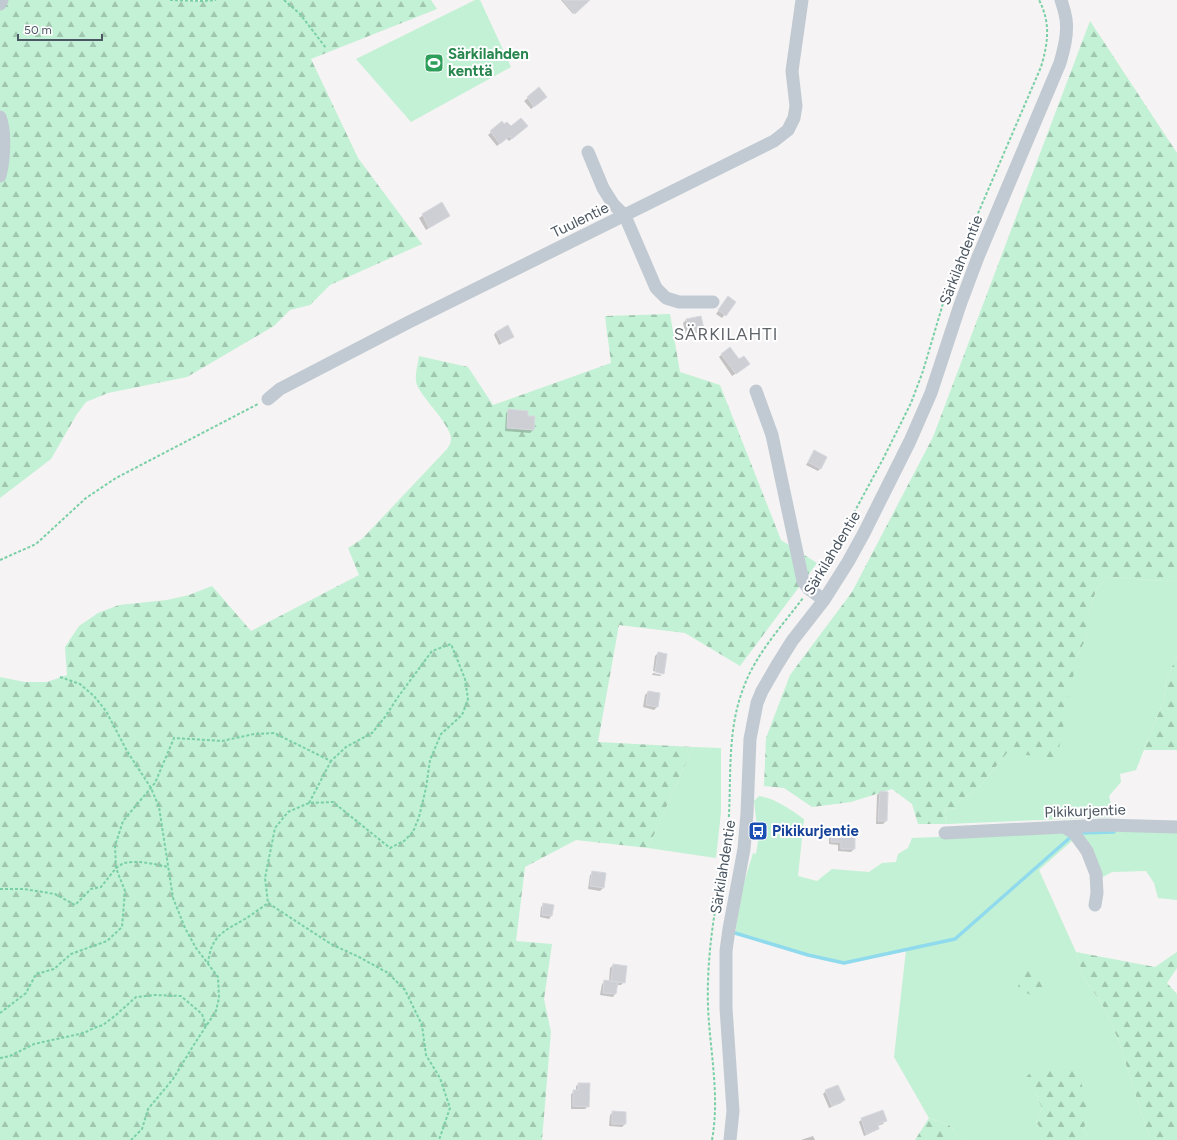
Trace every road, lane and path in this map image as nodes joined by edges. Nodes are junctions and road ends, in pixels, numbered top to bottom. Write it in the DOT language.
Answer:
graph roads {
  1 [pos="2,0"];
  2 [pos="170,0"];
  3 [pos="216,0"];
  4 [pos="284,0"];
  5 [pos="802,0"];
  6 [pos="1061,0"];
  7 [pos="0,4"];
  8 [pos="326,48"];
  9 [pos="0,117"];
  10 [pos="588,152"];
  11 [pos="0,176"];
  12 [pos="625,216"];
  13 [pos="713,302"];
  14 [pos="756,391"];
  15 [pos="268,399"];
  16 [pos="0,560"];
  17 [pos="824,600"];
  18 [pos="60,677"];
  19 [pos="331,761"];
  20 [pos="151,788"];
  21 [pos="309,803"];
  22 [pos="1064,827"];
  23 [pos="1177,827"];
  24 [pos="945,833"];
  25 [pos="116,868"];
  26 [pos="168,868"];
  27 [pos="0,889"];
  28 [pos="268,903"];
  29 [pos="1095,906"];
  30 [pos="208,964"];
  31 [pos="0,1013"];
  32 [pos="206,1026"];
  33 [pos="0,1058"];
  34 [pos="130,1140"];
  35 [pos="440,1140"];
  36 [pos="730,1140"];
  1 -- 7 [label="street"];
  2 -- 3 [label="path"];
  4 -- 8 [label="path"];
  5 -- 12 [label="street, Tuulentie"];
  6 -- 17 [label="street, Särkilahdentie"];
  9 -- 11 [label="street"];
  10 -- 12 [label="street"];
  12 -- 13 [label="street"];
  12 -- 15 [label="street, Tuulentie"];
  14 -- 17 [label="street"];
  15 -- 16 [label="path"];
  17 -- 36 [label="street, Särkilahdentie"];
  18 -- 20 [label="path"];
  19 -- 20 [label="path"];
  19 -- 21 [label="path"];
  19 -- 21 [label="path"];
  20 -- 25 [label="path"];
  20 -- 26 [label="path"];
  21 -- 28 [label="path"];
  22 -- 23 [label="street, Pikikurjentie"];
  22 -- 24 [label="street, Pikikurjentie"];
  22 -- 29 [label="street"];
  25 -- 26 [label="path"];
  25 -- 27 [label="path"];
  25 -- 31 [label="path"];
  26 -- 30 [label="path"];
  28 -- 30 [label="path"];
  28 -- 35 [label="path"];
  30 -- 32 [label="path"];
  32 -- 33 [label="path"];
  32 -- 34 [label="path"];
}
